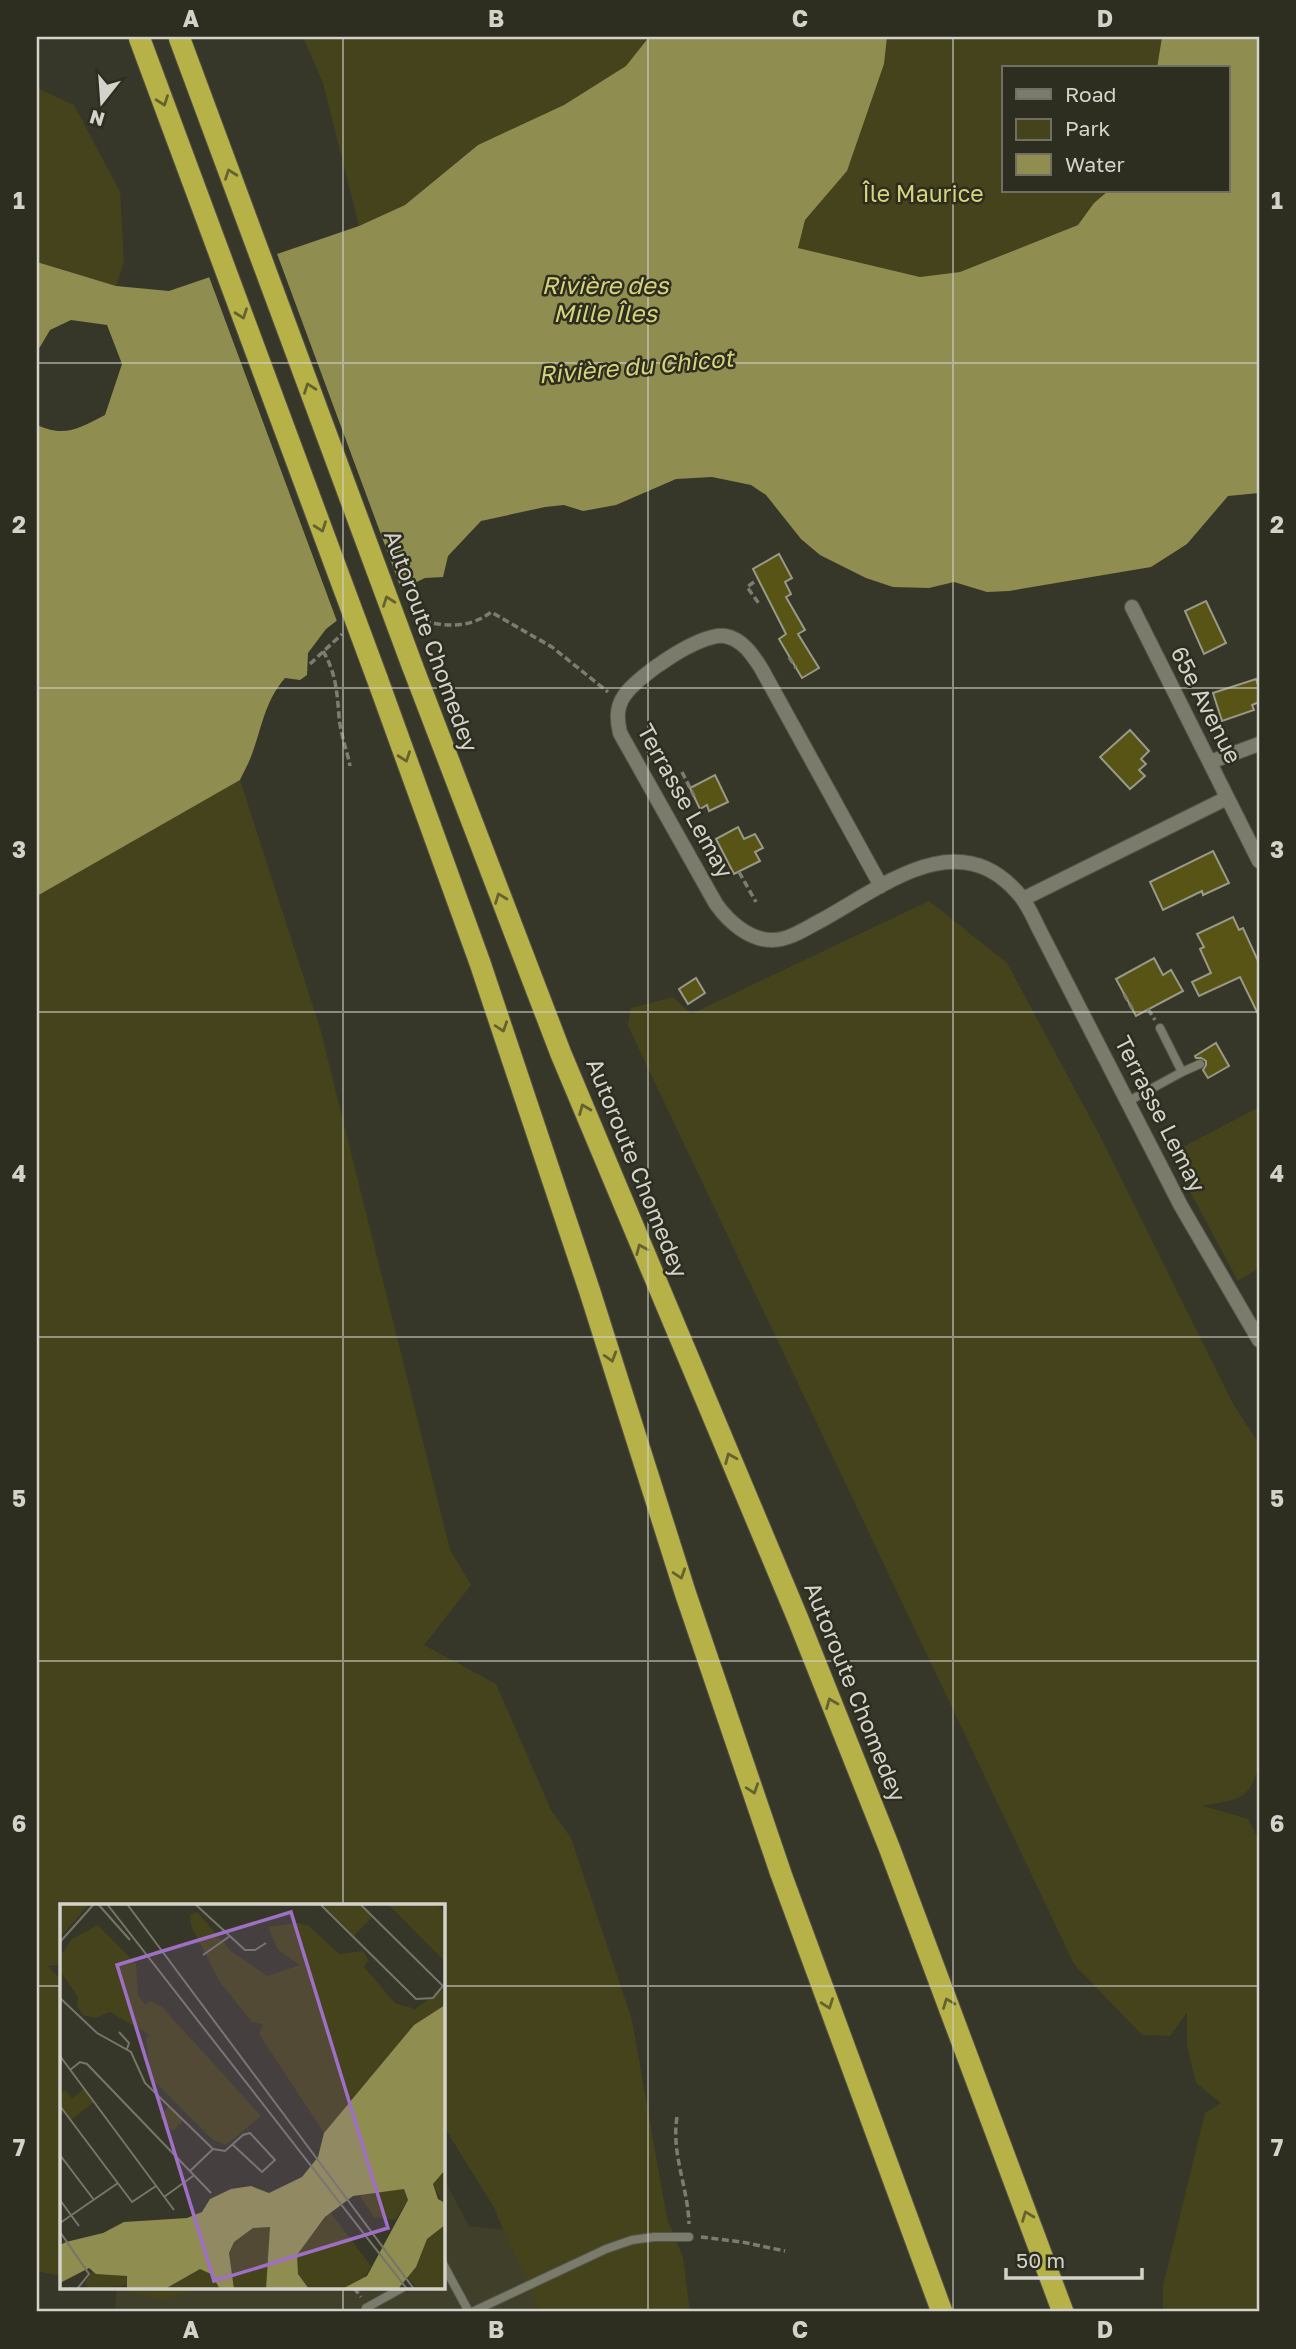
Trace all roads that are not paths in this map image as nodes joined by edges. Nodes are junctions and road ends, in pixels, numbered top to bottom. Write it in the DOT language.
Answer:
graph roads {
  1 [pos="139,37"];
  2 [pos="179,37"];
  3 [pos="1132,607"];
  4 [pos="1259,744"];
  5 [pos="1210,762"];
  6 [pos="1227,798"];
  7 [pos="1259,861"];
  8 [pos="881,886"];
  9 [pos="1023,899"];
  10 [pos="1160,1028"];
  11 [pos="1200,1064"];
  12 [pos="1182,1072"];
  13 [pos="1127,1102"];
  14 [pos="1259,1340"];
  15 [pos="689,2237"];
  16 [pos="444,2267"];
  17 [pos="398,2290"];
  18 [pos="366,2308"];
  19 [pos="470,2312"];
  20 [pos="942,2312"];
  21 [pos="1065,2312"];
  1 -- 20 [label="highway, one-way, bridge"];
  21 -- 2 [label="highway, Autoroute Chomedey, one-way, bridge"];
  3 -- 5 [label="street, 65e Avenue"];
  4 -- 5 [label="street"];
  5 -- 6 [label="street, 65e Avenue"];
  6 -- 7 [label="street, 65e Avenue"];
  6 -- 9 [label="street"];
  8 -- 8 [label="street, Terrasse Lemay"];
  8 -- 9 [label="street, Terrasse Lemay"];
  9 -- 13 [label="street, Terrasse Lemay"];
  10 -- 12 [label="lane"];
  11 -- 12 [label="lane"];
  12 -- 13 [label="lane"];
  13 -- 14 [label="street, Terrasse Lemay"];
  15 -- 19 [label="lane"];
  16 -- 19 [label="lane"];
  17 -- 18 [label="lane"];
}
